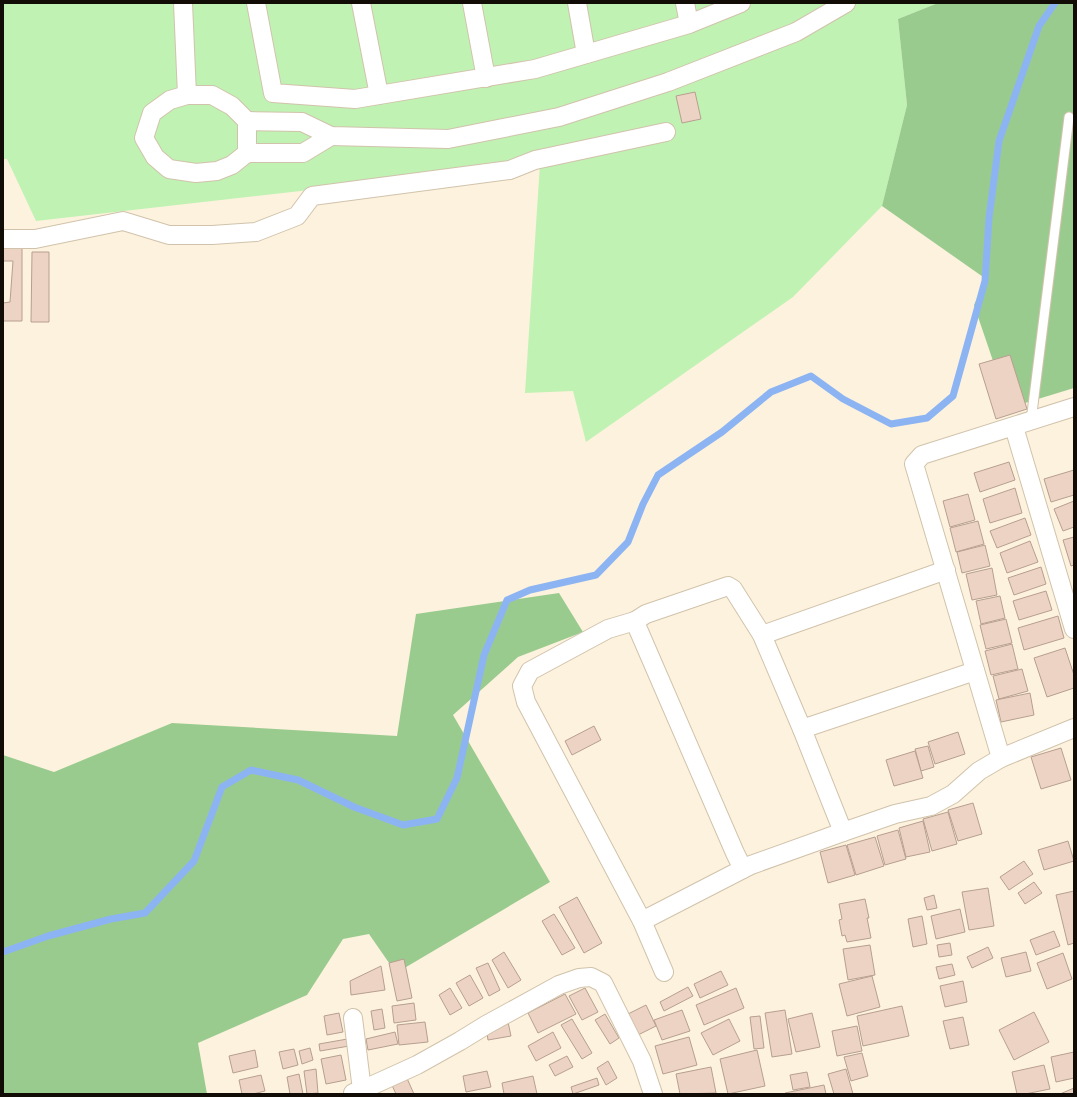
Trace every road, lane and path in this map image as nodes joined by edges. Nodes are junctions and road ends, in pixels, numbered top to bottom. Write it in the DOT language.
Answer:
graph roads {
  1 [pos="183,3"];
  2 [pos="256,3"];
  3 [pos="361,3"];
  4 [pos="472,3"];
  5 [pos="577,3"];
  6 [pos="685,3"];
  7 [pos="741,3"];
  8 [pos="846,3"];
  9 [pos="689,24"];
  10 [pos="586,54"];
  11 [pos="486,78"];
  12 [pos="187,95"];
  13 [pos="379,95"];
  14 [pos="1069,117"];
  15 [pos="247,121"];
  16 [pos="666,132"];
  17 [pos="331,136"];
  18 [pos="247,153"];
  19 [pos="3,240"];
  20 [pos="1074,407"];
  21 [pos="1031,421"];
  22 [pos="1014,427"];
  23 [pos="946,570"];
  24 [pos="635,621"];
  25 [pos="1074,629"];
  26 [pos="762,635"];
  27 [pos="975,671"];
  28 [pos="802,728"];
  29 [pos="1074,728"];
  30 [pos="1001,758"];
  31 [pos="843,832"];
  32 [pos="743,869"];
  33 [pos="642,922"];
  34 [pos="664,972"];
  35 [pos="352,1018"];
  36 [pos="356,1092"];
  37 [pos="653,1094"];
  1 -- 12 [label="street"];
  2 -- 13 [label="street"];
  3 -- 13 [label="street"];
  4 -- 11 [label="street"];
  5 -- 10 [label="street"];
  6 -- 9 [label="street"];
  7 -- 9 [label="street"];
  8 -- 17 [label="street"];
  9 -- 10 [label="street"];
  10 -- 11 [label="street"];
  11 -- 13 [label="street"];
  12 -- 15 [label="street"];
  12 -- 18 [label="street"];
  14 -- 21 [label="lane"];
  15 -- 17 [label="street"];
  15 -- 18 [label="street"];
  16 -- 19 [label="street"];
  17 -- 18 [label="street"];
  20 -- 21 [label="street"];
  21 -- 22 [label="street"];
  22 -- 23 [label="street"];
  22 -- 25 [label="street"];
  23 -- 26 [label="street"];
  23 -- 27 [label="street"];
  24 -- 26 [label="street"];
  24 -- 32 [label="street"];
  24 -- 33 [label="street"];
  26 -- 28 [label="street"];
  27 -- 28 [label="street"];
  27 -- 30 [label="street"];
  28 -- 31 [label="street"];
  29 -- 30 [label="street"];
  30 -- 31 [label="street"];
  31 -- 32 [label="street"];
  32 -- 33 [label="street"];
  33 -- 34 [label="street"];
  35 -- 36 [label="street"];
  36 -- 37 [label="street"];
}
